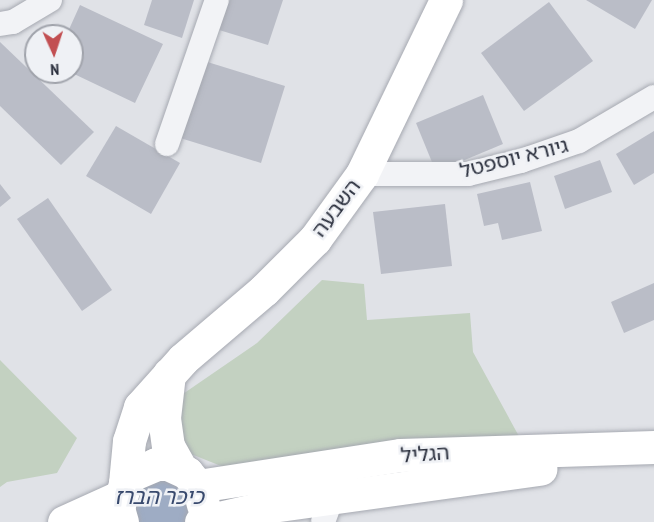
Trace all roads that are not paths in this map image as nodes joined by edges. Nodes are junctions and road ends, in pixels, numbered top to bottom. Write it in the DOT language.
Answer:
graph roads {
  1 [pos="50,0"];
  2 [pos="217,0"];
  3 [pos="446,0"];
  4 [pos="0,24"];
  5 [pos="654,97"];
  6 [pos="167,144"];
  7 [pos="362,174"];
  8 [pos="169,374"];
  9 [pos="654,447"];
  10 [pos="654,468"];
  11 [pos="189,477"];
  12 [pos="122,501"];
  13 [pos="327,510"];
  14 [pos="280,514"];
  15 [pos="64,522"];
  16 [pos="201,522"];
  1 -- 4 [label="street"];
  2 -- 6 [label="street"];
  3 -- 7 [label="main road, השבעה"];
  5 -- 7 [label="street, גיורא יוספטל"];
  7 -- 8 [label="main road, השבעה"];
  8 -- 11 [label="main road"];
  8 -- 12 [label="main road, השבעה"];
  9 -- 11 [label="main road, הגליל"];
  10 -- 13 [label="main road, הגליל"];
  11 -- 12 [label="main road, הגליל"];
  11 -- 16 [label="main road"];
  12 -- 15 [label="main road"];
  13 -- 14 [label="main road, הגליל"];
  14 -- 16 [label="main road, הגליל"];
}
